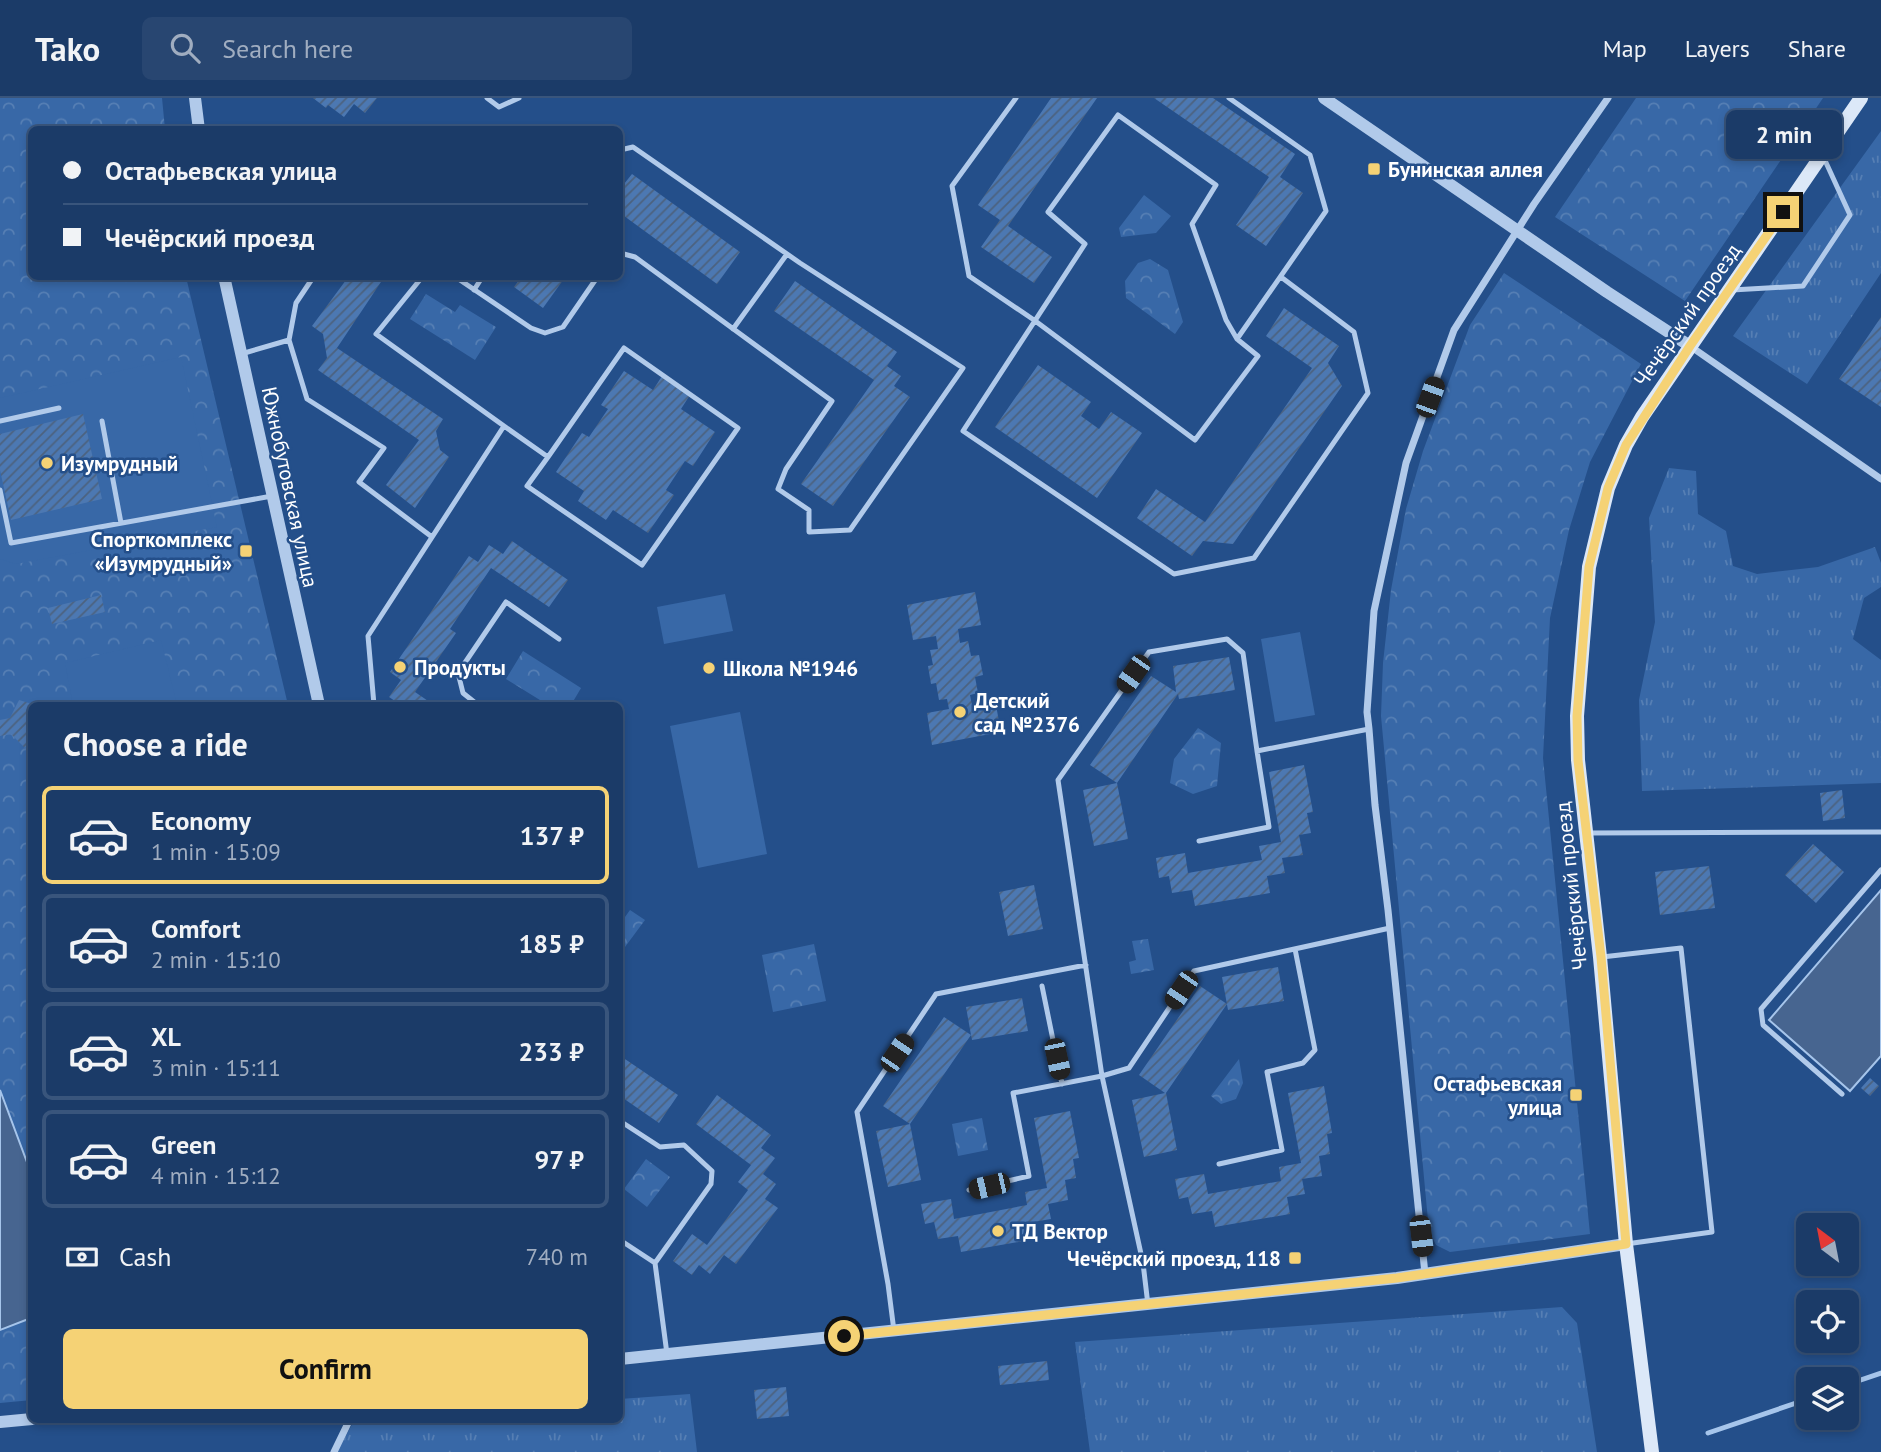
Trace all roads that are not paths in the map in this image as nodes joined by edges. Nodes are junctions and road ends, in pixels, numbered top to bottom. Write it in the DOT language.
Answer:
graph roads {
  1 [pos="195,98"];
  2 [pos="488,98"];
  3 [pos="519,98"];
  4 [pos="1016,98"];
  5 [pos="1229,98"];
  6 [pos="1324,98"];
  7 [pos="1608,98"];
  8 [pos="1861,98"];
  9 [pos="198,126"];
  10 [pos="623,149"];
  11 [pos="1822,155"];
  12 [pos="1518,231"];
  13 [pos="623,254"];
  14 [pos="787,254"];
  15 [pos="1281,277"];
  16 [pos="225,280"];
  17 [pos="311,280"];
  18 [pos="420,280"];
  19 [pos="460,280"];
  20 [pos="480,280"];
  21 [pos="595,280"];
  22 [pos="474,290"];
  23 [pos="1729,290"];
  24 [pos="1034,320"];
  25 [pos="733,329"];
  26 [pos="1237,339"];
  27 [pos="289,340"];
  28 [pos="1690,346"];
  29 [pos="241,354"];
  30 [pos="58,408"];
  31 [pos="0,421"];
  32 [pos="102,421"];
  33 [pos="504,426"];
  34 [pos="548,457"];
  35 [pos="1881,479"];
  36 [pos="0,491"];
  37 [pos="272,496"];
  38 [pos="121,523"];
  39 [pos="432,537"];
  40 [pos="559,639"];
  41 [pos="318,702"];
  42 [pos="373,702"];
  43 [pos="474,702"];
  44 [pos="1368,729"];
  45 [pos="1258,751"];
  46 [pos="1881,832"];
  47 [pos="1585,833"];
  48 [pos="1199,841"];
  49 [pos="1881,870"];
  50 [pos="1390,928"];
  51 [pos="1295,949"];
  52 [pos="1601,957"];
  53 [pos="1086,965"];
  54 [pos="1042,986"];
  55 [pos="1102,1076"];
  56 [pos="1062,1084"];
  57 [pos="1842,1094"];
  58 [pos="623,1123"];
  59 [pos="1219,1164"];
  60 [pos="969,1190"];
  61 [pos="623,1242"];
  62 [pos="1626,1244"];
  63 [pos="654,1264"];
  64 [pos="1425,1274"];
  65 [pos="1148,1305"];
  66 [pos="894,1331"];
  67 [pos="667,1354"];
  68 [pos="623,1359"];
  69 [pos="28,1419"];
  70 [pos="0,1422"];
  71 [pos="348,1423"];
  72 [pos="334,1452"];
  73 [pos="1652,1452"];
  1 -- 9 [label="street"];
  2 -- 3 [label="lane"];
  4 -- 24 [label="lane"];
  5 -- 15 [label="lane"];
  6 -- 12 [label="street"];
  7 -- 12 [label="street"];
  8 -- 11 [label="main road, Чечёрский проезд"];
  10 -- 14 [label="lane"];
  11 -- 23 [label="main road, Чечёрский проезд"];
  11 -- 23 [label="lane"];
  12 -- 28 [label="street"];
  12 -- 44 [label="street"];
  13 -- 25 [label="lane"];
  14 -- 25 [label="lane"];
  14 -- 25 [label="lane"];
  15 -- 24 [label="lane"];
  15 -- 26 [label="lane"];
  16 -- 29 [label="street, Южнобутовская улица"];
  17 -- 27 [label="lane"];
  18 -- 33 [label="lane"];
  19 -- 22 [label="lane"];
  20 -- 22 [label="lane"];
  21 -- 22 [label="lane"];
  23 -- 28 [label="main road, Чечёрский проезд"];
  24 -- 26 [label="lane"];
  24 -- 26 [label="lane"];
  27 -- 29 [label="lane"];
  27 -- 39 [label="lane"];
  28 -- 35 [label="street"];
  28 -- 47 [label="main road, Чечёрский проезд"];
  29 -- 37 [label="street, Южнобутовская улица"];
  30 -- 31 [label="lane"];
  32 -- 38 [label="lane"];
  33 -- 34 [label="lane"];
  33 -- 39 [label="lane"];
  34 -- 34 [label="lane"];
  36 -- 38 [label="lane"];
  37 -- 38 [label="lane"];
  37 -- 41 [label="street, Южнобутовская улица"];
  39 -- 42 [label="lane"];
  40 -- 43 [label="lane"];
  44 -- 45 [label="lane"];
  44 -- 50 [label="street"];
  45 -- 48 [label="lane"];
  45 -- 53 [label="lane"];
  46 -- 47 [label="lane"];
  47 -- 52 [label="main road, Чечёрский проезд"];
  49 -- 57 [label="lane"];
  50 -- 51 [label="lane"];
  50 -- 64 [label="street"];
  51 -- 55 [label="lane"];
  51 -- 59 [label="lane"];
  52 -- 62 [label="main road, Чечёрский проезд"];
  52 -- 62 [label="lane"];
  53 -- 55 [label="lane"];
  53 -- 66 [label="lane"];
  54 -- 56 [label="lane"];
  55 -- 56 [label="lane"];
  55 -- 65 [label="lane"];
  56 -- 60 [label="lane"];
  58 -- 63 [label="lane"];
  61 -- 63 [label="lane"];
  62 -- 64 [label="street"];
  62 -- 73 [label="main road, Чечёрский проезд"];
  63 -- 67 [label="lane"];
  64 -- 65 [label="street"];
  65 -- 66 [label="street"];
  66 -- 67 [label="street"];
  67 -- 68 [label="street"];
  69 -- 70 [label="street"];
  71 -- 72 [label="street"];
}
